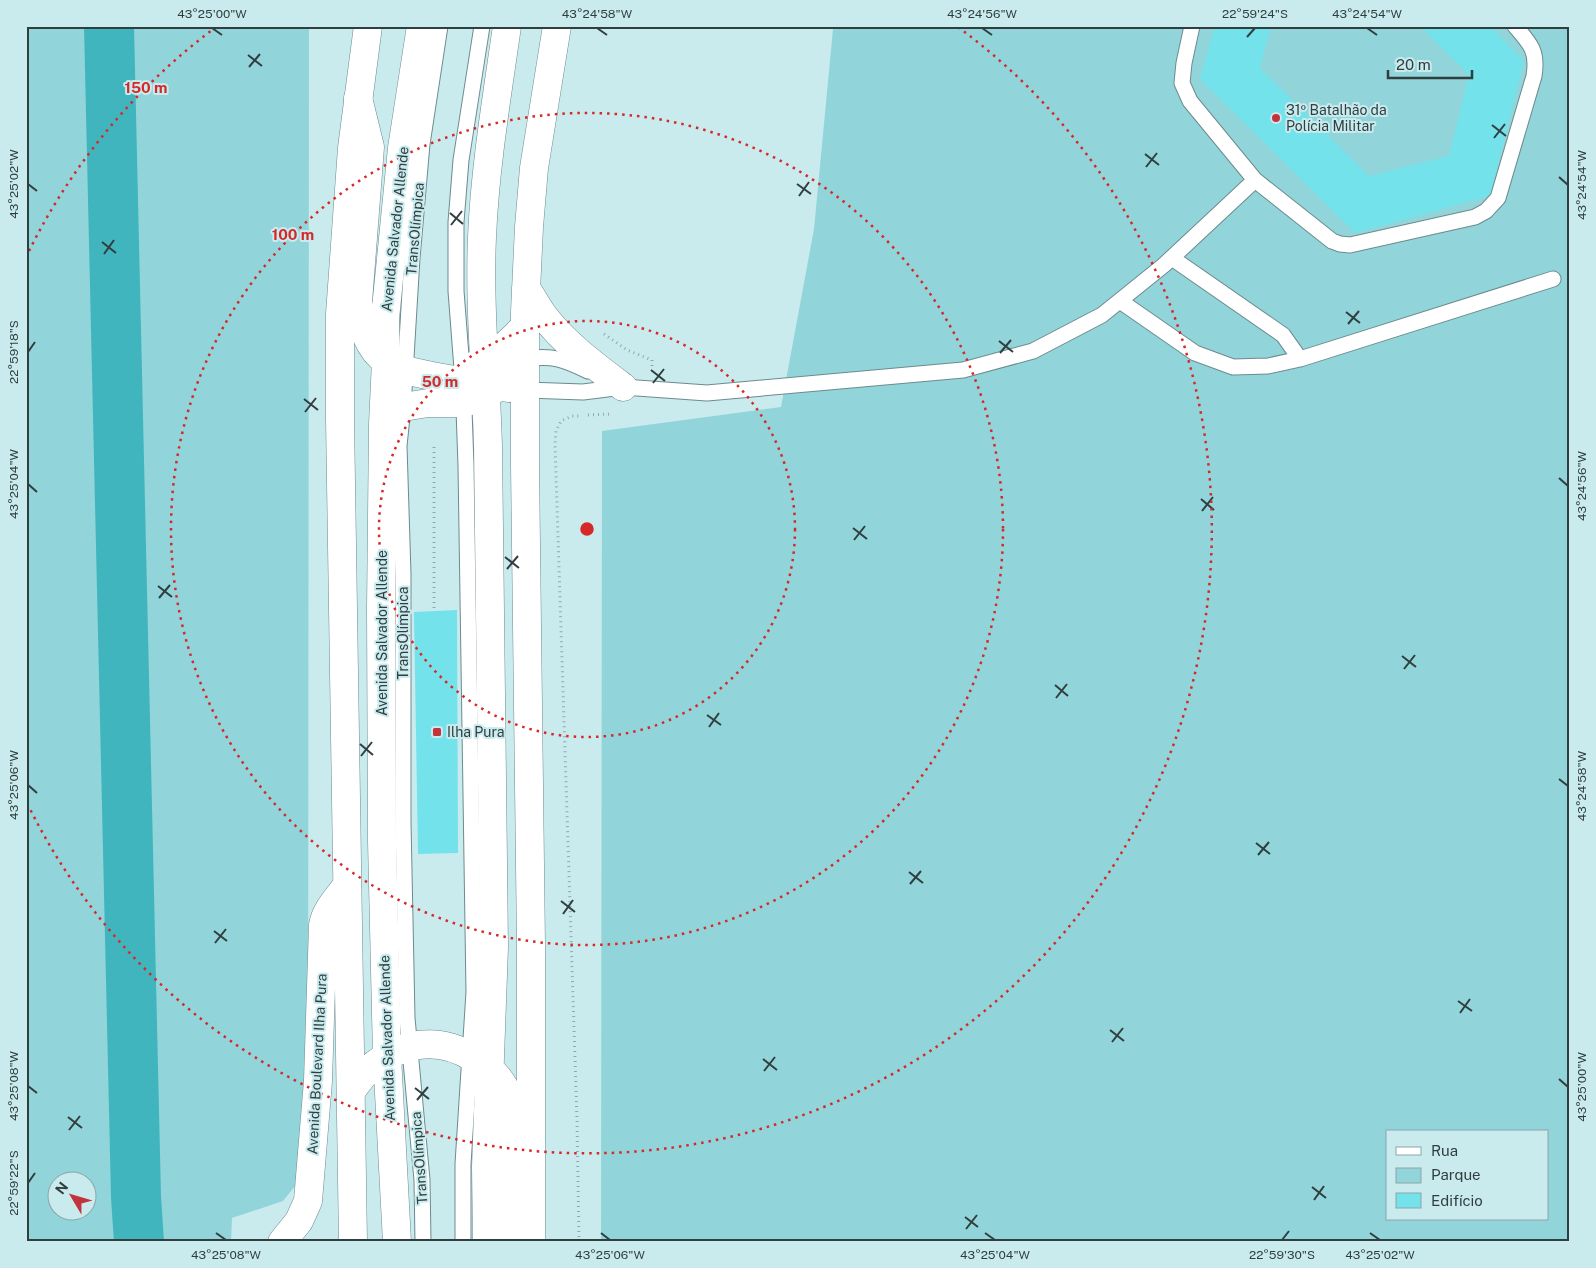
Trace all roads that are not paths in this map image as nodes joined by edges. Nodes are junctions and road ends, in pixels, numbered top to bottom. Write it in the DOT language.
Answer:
graph roads {
  1 [pos="368,26"];
  2 [pos="421,26"];
  3 [pos="440,26"];
  4 [pos="482,26"];
  5 [pos="507,26"];
  6 [pos="557,26"];
  7 [pos="1192,26"];
  8 [pos="1515,26"];
  9 [pos="358,98"];
  10 [pos="1255,180"];
  11 [pos="1172,258"];
  12 [pos="1554,279"];
  13 [pos="526,288"];
  14 [pos="1120,300"];
  15 [pos="525,326"];
  16 [pos="525,359"];
  17 [pos="1300,359"];
  18 [pos="395,366"];
  19 [pos="479,383"];
  20 [pos="622,400"];
  21 [pos="393,415"];
  22 [pos="347,885"];
  23 [pos="398,1051"];
  24 [pos="479,1061"];
  25 [pos="352,1090"];
  26 [pos="282,1242"];
  27 [pos="353,1242"];
  28 [pos="396,1242"];
  29 [pos="423,1242"];
  30 [pos="463,1242"];
  31 [pos="487,1242"];
  32 [pos="514,1242"];
  33 [pos="531,1242"];
  1 -- 9 [label="main road"];
  2 -- 18 [label="main road, Avenida Salvador Allende"];
  3 -- 18 [label="lane, TransOlímpica"];
  4 -- 19 [label="lane"];
  5 -- 19 [label="main road"];
  6 -- 13 [label="main road"];
  7 -- 10 [label="lane"];
  8 -- 10 [label="lane"];
  9 -- 18 [label="main road"];
  9 -- 22 [label="main road"];
  10 -- 11 [label="lane"];
  11 -- 14 [label="lane"];
  11 -- 17 [label="lane"];
  12 -- 17 [label="lane"];
  13 -- 15 [label="main road"];
  13 -- 20 [label="main road"];
  14 -- 17 [label="lane"];
  14 -- 20 [label="lane"];
  15 -- 16 [label="main road"];
  15 -- 19 [label="main road"];
  16 -- 19 [label="main road"];
  16 -- 20 [label="lane"];
  18 -- 19 [label="main road"];
  18 -- 21 [label="main road, Avenida Salvador Allende"];
  19 -- 20 [label="lane"];
  19 -- 21 [label="main road"];
  19 -- 24 [label="main road"];
  19 -- 33 [label="main road"];
  21 -- 23 [label="main road, Avenida Salvador Allende"];
  22 -- 25 [label="main road"];
  22 -- 26 [label="main road, Avenida Boulevard Ilha Pura"];
  23 -- 24 [label="main road"];
  23 -- 25 [label="main road"];
  23 -- 28 [label="main road, Avenida Salvador Allende"];
  23 -- 29 [label="lane, TransOlímpica"];
  24 -- 30 [label="lane"];
  24 -- 31 [label="main road"];
  24 -- 32 [label="main road"];
  25 -- 27 [label="main road"];
}
